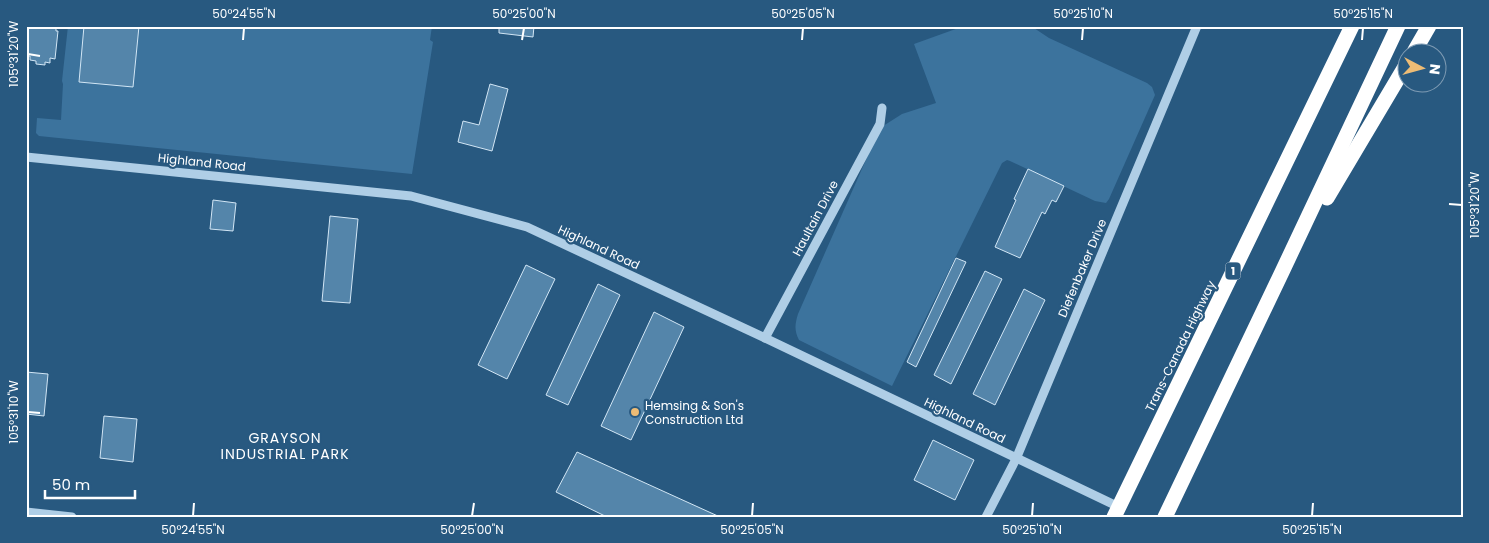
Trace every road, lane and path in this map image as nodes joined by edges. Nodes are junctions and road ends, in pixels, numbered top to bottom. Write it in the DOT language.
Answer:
graph roads {
  1 [pos="1197,26"];
  2 [pos="1352,26"];
  3 [pos="1398,26"];
  4 [pos="1429,26"];
  5 [pos="1420,42"];
  6 [pos="1396,82"];
  7 [pos="882,108"];
  8 [pos="26,157"];
  9 [pos="1282,272"];
  10 [pos="765,338"];
  11 [pos="1016,459"];
  12 [pos="26,512"];
  13 [pos="1116,512"];
  14 [pos="72,517"];
  15 [pos="986,517"];
  16 [pos="1164,517"];
  1 -- 11 [label="street, Diefenbaker Drive"];
  2 -- 13 [label="highway, Trans-Canada Highway / 1"];
  3 -- 9 [label="highway"];
  4 -- 5 [label="highway"];
  6 -- 9 [label="highway"];
  7 -- 10 [label="street, Haultain Drive"];
  8 -- 10 [label="street, Highland Road"];
  9 -- 16 [label="highway"];
  10 -- 11 [label="street, Highland Road"];
  11 -- 13 [label="street, Highland Road"];
  11 -- 15 [label="street, Diefenbaker Drive"];
  12 -- 14 [label="street"];
}
